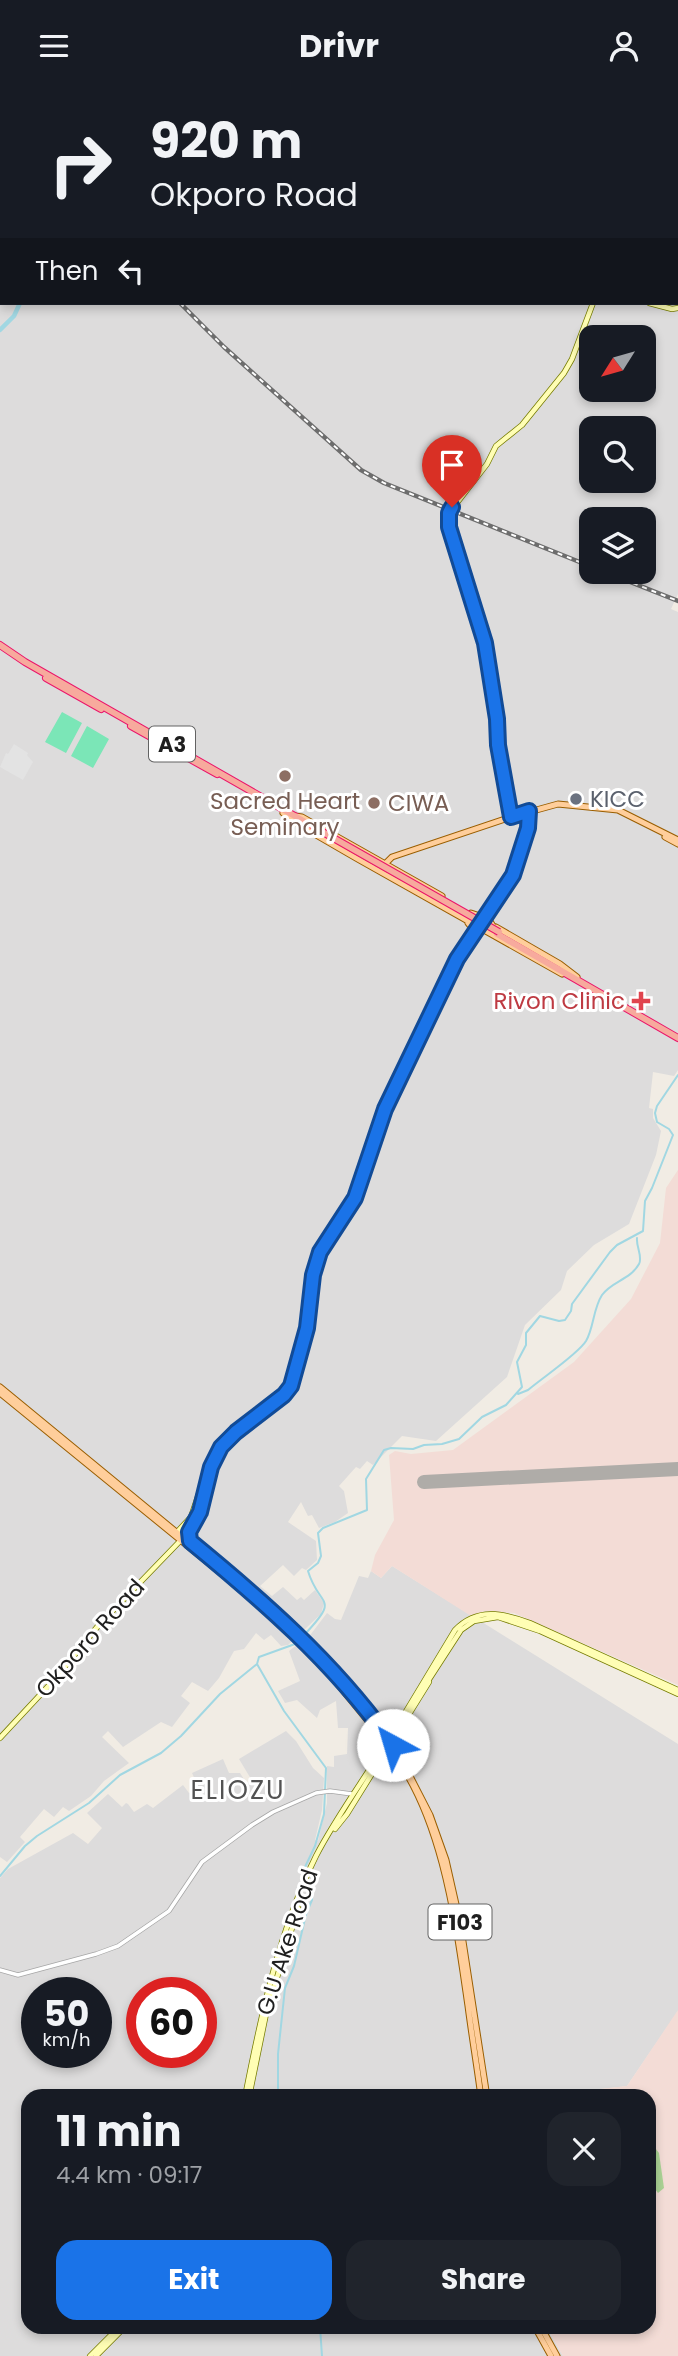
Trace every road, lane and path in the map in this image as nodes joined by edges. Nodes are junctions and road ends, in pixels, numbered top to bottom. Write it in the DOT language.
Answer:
graph roads {
  1 [pos="592,305"];
  2 [pos="656,305"];
  3 [pos="678,309"];
  4 [pos="0,647"];
  5 [pos="284,813"];
  6 [pos="528,813"];
  7 [pos="295,816"];
  8 [pos="512,818"];
  9 [pos="314,828"];
  10 [pos="678,842"];
  11 [pos="373,856"];
  12 [pos="392,857"];
  13 [pos="386,863"];
  14 [pos="396,870"];
  15 [pos="385,875"];
  16 [pos="407,876"];
  17 [pos="408,887"];
  18 [pos="488,910"];
  19 [pos="471,913"];
  20 [pos="462,918"];
  21 [pos="482,919"];
  22 [pos="493,926"];
  23 [pos="477,927"];
  24 [pos="470,934"];
  25 [pos="574,978"];
  26 [pos="678,1037"];
  27 [pos="333,1228"];
  28 [pos="0,1387"];
  29 [pos="0,1393"];
  30 [pos="189,1526"];
  31 [pos="178,1531"];
  32 [pos="181,1539"];
  33 [pos="190,1541"];
  34 [pos="432,1671"];
  35 [pos="678,1692"];
  36 [pos="395,1729"];
  37 [pos="0,1738"];
  38 [pos="387,1741"];
  39 [pos="352,1794"];
  40 [pos="334,1828"];
  41 [pos="0,1970"];
  42 [pos="249,2089"];
  43 [pos="480,2089"];
  44 [pos="485,2089"];
  45 [pos="112,2334"];
  46 [pos="118,2334"];
  47 [pos="539,2334"];
  48 [pos="545,2334"];
  49 [pos="90,2356"];
  50 [pos="96,2356"];
  51 [pos="551,2356"];
  52 [pos="556,2356"];
  1 -- 8 [label="main road"];
  2 -- 3 [label="main road"];
  4 -- 5 [label="highway, A3"];
  4 -- 7 [label="highway, A3"];
  5 -- 9 [label="highway, A3"];
  5 -- 15 [label="main road"];
  6 -- 8 [label="main road"];
  6 -- 10 [label="main road"];
  6 -- 18 [label="main road"];
  7 -- 9 [label="highway, A3"];
  7 -- 11 [label="main road"];
  8 -- 12 [label="main road"];
  8 -- 14 [label="main road"];
  9 -- 25 [label="highway, A3, bridge"];
  11 -- 12 [label="main road"];
  11 -- 13 [label="main road"];
  12 -- 13 [label="main road"];
  13 -- 14 [label="main road"];
  13 -- 15 [label="main road"];
  14 -- 16 [label="main road"];
  15 -- 17 [label="main road"];
  16 -- 17 [label="main road"];
  16 -- 19 [label="main road"];
  17 -- 20 [label="main road"];
  18 -- 19 [label="main road"];
  18 -- 21 [label="main road"];
  18 -- 22 [label="main road"];
  19 -- 21 [label="main road"];
  20 -- 23 [label="main road"];
  20 -- 24 [label="main road"];
  21 -- 22 [label="main road"];
  21 -- 23 [label="main road"];
  22 -- 25 [label="main road"];
  23 -- 24 [label="main road"];
  23 -- 25 [label="main road"];
  23 -- 27 [label="main road"];
  24 -- 27 [label="main road"];
  25 -- 26 [label="highway, A3"];
  27 -- 30 [label="main road"];
  28 -- 31 [label="main road, F103"];
  29 -- 32 [label="main road, F103"];
  30 -- 31 [label="main road"];
  30 -- 33 [label="main road"];
  31 -- 33 [label="main road, F103"];
  32 -- 37 [label="main road, Okporo Road"];
  32 -- 38 [label="main road, F103"];
  33 -- 38 [label="main road, F103"];
  34 -- 35 [label="main road"];
  34 -- 36 [label="main road"];
  34 -- 38 [label="main road"];
  36 -- 38 [label="main road"];
  36 -- 40 [label="main road, bridge"];
  38 -- 39 [label="main road"];
  38 -- 40 [label="main road"];
  38 -- 43 [label="main road, F103"];
  38 -- 44 [label="main road, F103"];
  39 -- 40 [label="main road"];
  39 -- 41 [label="street"];
  40 -- 42 [label="main road, G.U Ake Road"];
  45 -- 49 [label="main road"];
  46 -- 50 [label="main road"];
  47 -- 51 [label="main road"];
  48 -- 52 [label="main road"];
}
